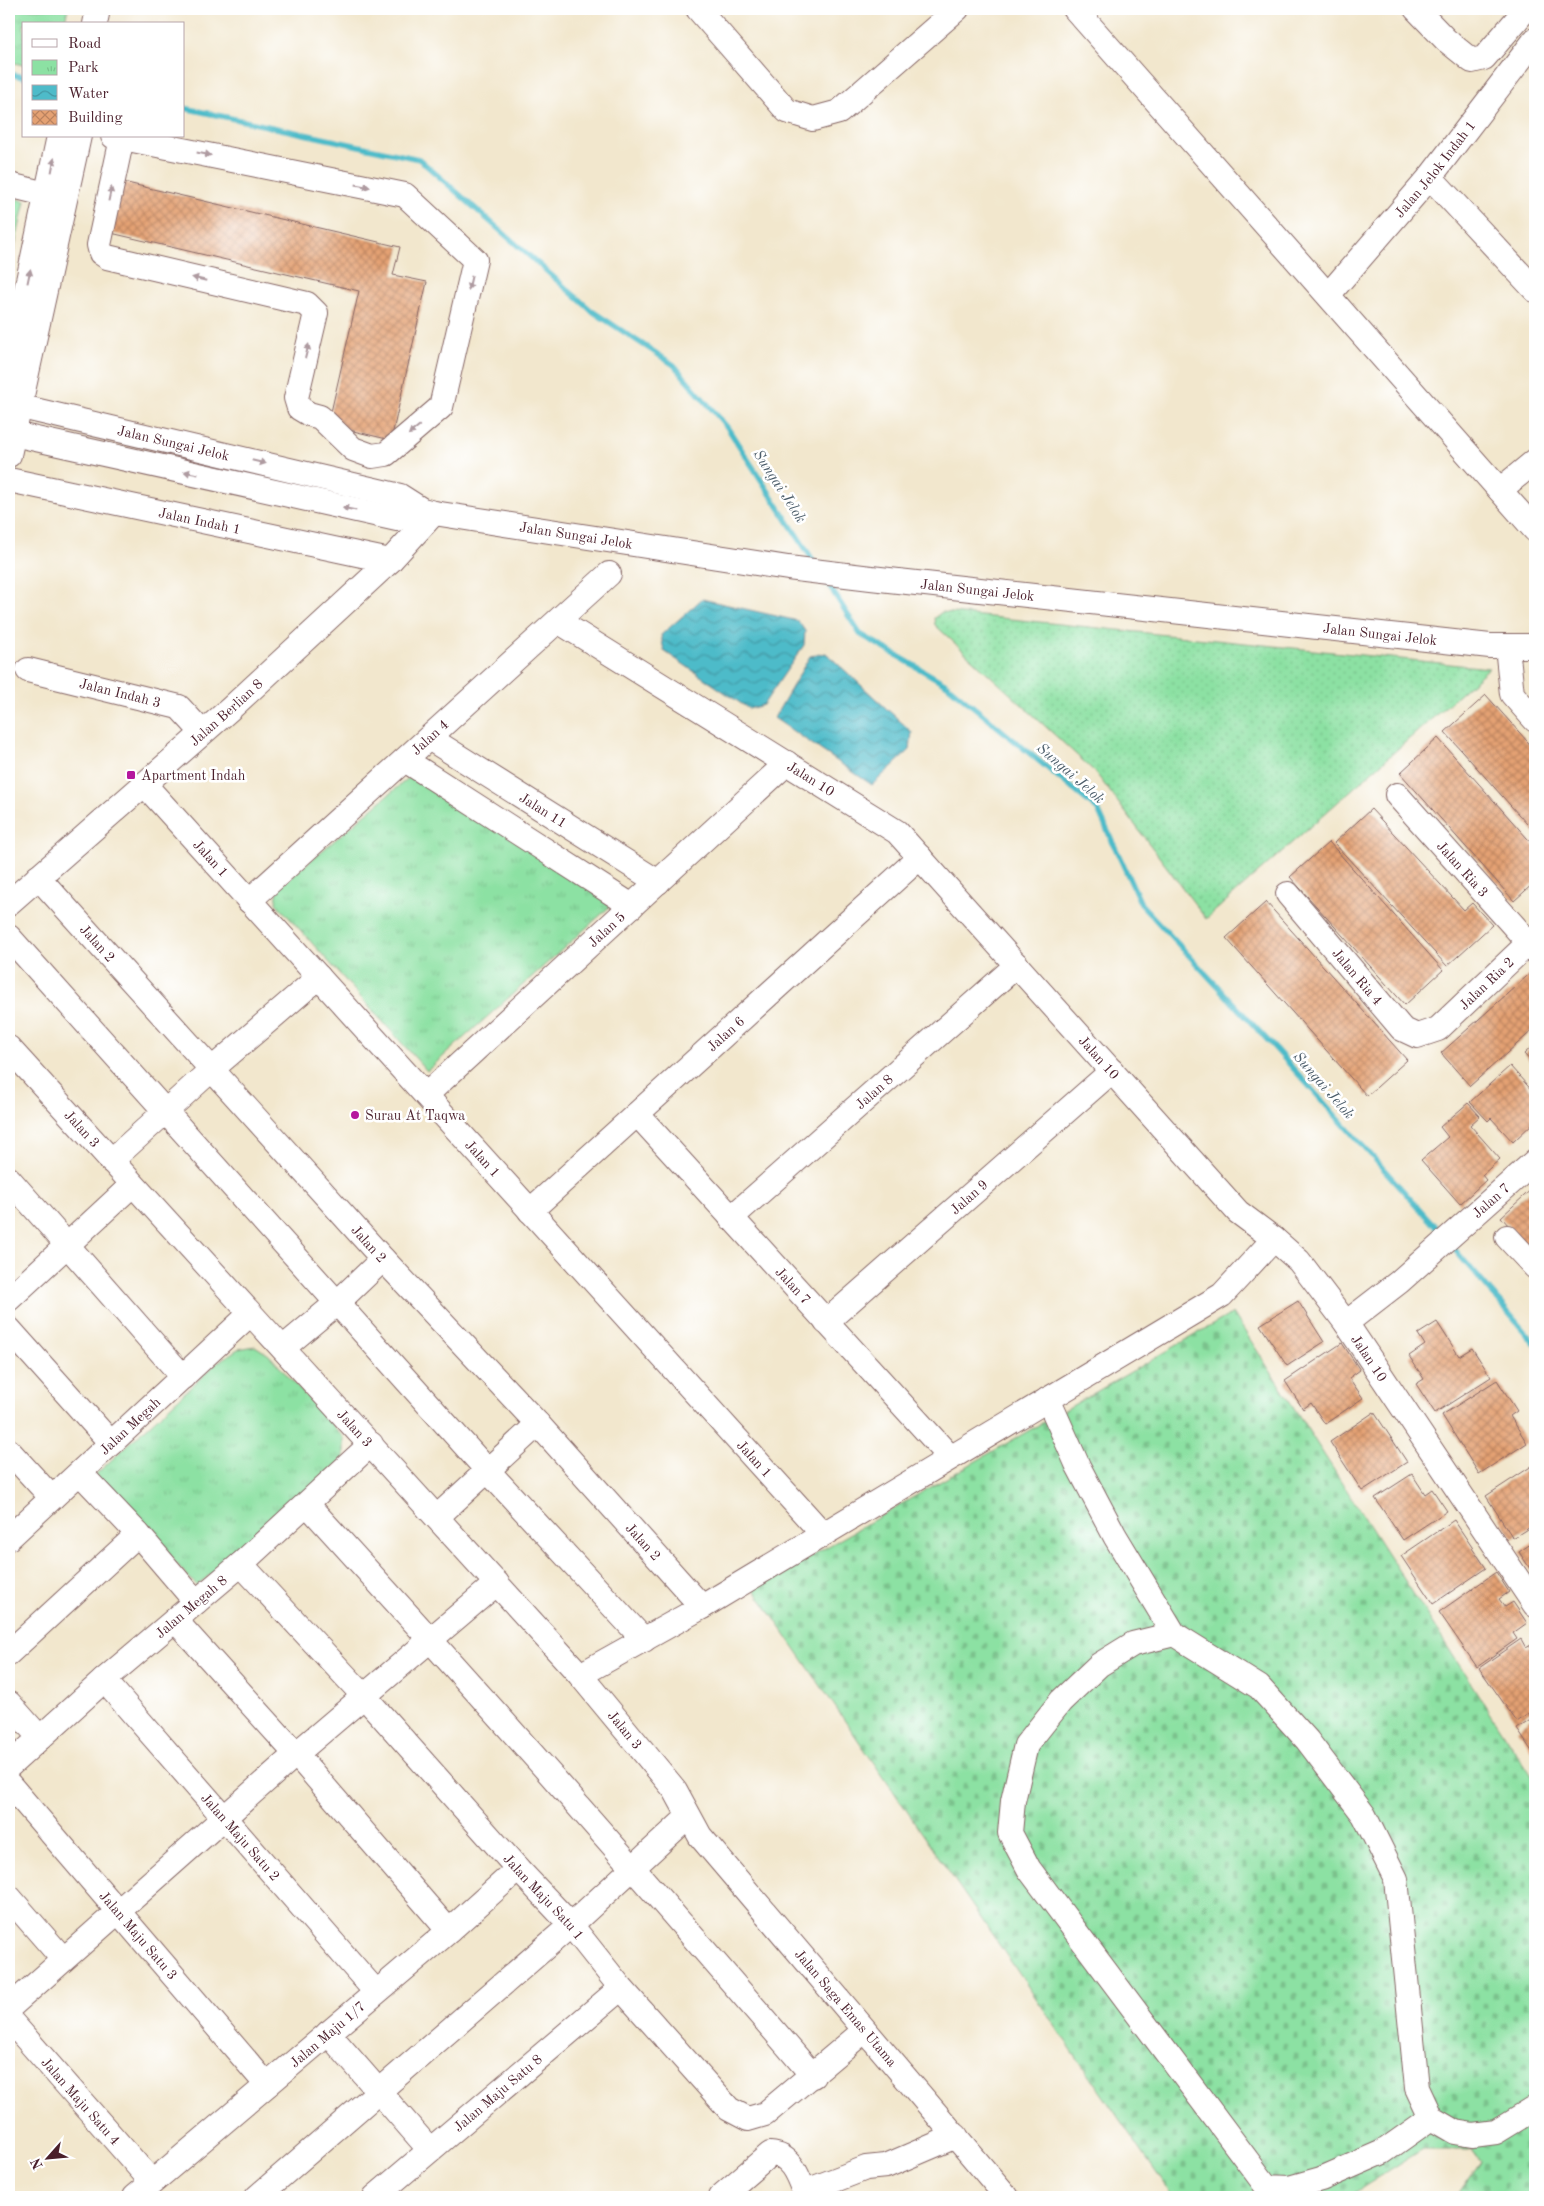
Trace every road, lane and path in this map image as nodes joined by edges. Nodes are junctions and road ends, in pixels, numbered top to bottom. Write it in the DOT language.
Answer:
graph roads {
  1 [pos="98,9"];
  2 [pos="698,9"];
  3 [pos="957,9"];
  4 [pos="1075,9"];
  5 [pos="1416,9"];
  6 [pos="1526,9"];
  7 [pos="95,22"];
  8 [pos="1535,40"];
  9 [pos="59,138"];
  10 [pos="78,138"];
  11 [pos="117,138"];
  12 [pos="122,138"];
  13 [pos="1430,177"];
  14 [pos="9,185"];
  15 [pos="56,196"];
  16 [pos="1533,284"];
  17 [pos="1329,294"];
  18 [pos="15,361"];
  19 [pos="14,405"];
  20 [pos="58,415"];
  21 [pos="10,440"];
  22 [pos="45,441"];
  23 [pos="1535,461"];
  24 [pos="9,465"];
  25 [pos="9,480"];
  26 [pos="1500,490"];
  27 [pos="428,511"];
  28 [pos="1535,530"];
  29 [pos="390,561"];
  30 [pos="609,574"];
  31 [pos="558,621"];
  32 [pos="1507,646"];
  33 [pos="1535,646"];
  34 [pos="28,670"];
  35 [pos="1535,720"];
  36 [pos="202,732"];
  37 [pos="428,738"];
  38 [pos="405,760"];
  39 [pos="787,763"];
  40 [pos="144,784"];
  41 [pos="1397,794"];
  42 [pos="920,857"];
  43 [pos="38,877"];
  44 [pos="658,882"];
  45 [pos="1288,894"];
  46 [pos="249,900"];
  47 [pos="9,903"];
  48 [pos="632,906"];
  49 [pos="9,937"];
  50 [pos="1532,940"];
  51 [pos="1017,965"];
  52 [pos="319,977"];
  53 [pos="1438,1029"];
  54 [pos="9,1048"];
  55 [pos="211,1070"];
  56 [pos="1112,1071"];
  57 [pos="426,1095"];
  58 [pos="166,1112"];
  59 [pos="637,1114"];
  60 [pos="112,1161"];
  61 [pos="1535,1161"];
  62 [pos="9,1179"];
  63 [pos="132,1185"];
  64 [pos="530,1211"];
  65 [pos="731,1218"];
  66 [pos="1507,1237"];
  67 [pos="1274,1239"];
  68 [pos="67,1243"];
  69 [pos="382,1260"];
  70 [pos="1535,1267"];
  71 [pos="9,1299"];
  72 [pos="338,1302"];
  73 [pos="250,1314"];
  74 [pos="826,1322"];
  75 [pos="1346,1322"];
  76 [pos="9,1329"];
  77 [pos="283,1348"];
  78 [pos="182,1377"];
  79 [pos="1048,1399"];
  80 [pos="538,1424"];
  81 [pos="111,1443"];
  82 [pos="371,1444"];
  83 [pos="9,1451"];
  84 [pos="950,1457"];
  85 [pos="487,1470"];
  86 [pos="80,1473"];
  87 [pos="52,1498"];
  88 [pos="307,1504"];
  89 [pos="437,1517"];
  90 [pos="822,1533"];
  91 [pos="138,1534"];
  92 [pos="9,1538"];
  93 [pos="241,1564"];
  94 [pos="497,1583"];
  95 [pos="196,1602"];
  96 [pos="1535,1605"];
  97 [pos="702,1607"];
  98 [pos="175,1620"];
  99 [pos="1174,1634"];
  100 [pos="432,1640"];
  101 [pos="644,1640"];
  102 [pos="9,1653"];
  103 [pos="580,1675"];
  104 [pos="104,1680"];
  105 [pos="364,1696"];
  106 [pos="9,1703"];
  107 [pos="40,1738"];
  108 [pos="296,1754"];
  109 [pos="9,1766"];
  110 [pos="9,1784"];
  111 [pos="225,1817"];
  112 [pos="688,1817"];
  113 [pos="634,1866"];
  114 [pos="518,1869"];
  115 [pos="9,1897"];
  116 [pos="118,1911"];
  117 [pos="571,1925"];
  118 [pos="449,1931"];
  119 [pos="63,1959"];
  120 [pos="621,1988"];
  121 [pos="376,1992"];
  122 [pos="9,2008"];
  123 [pos="9,2019"];
  124 [pos="864,2031"];
  125 [pos="328,2033"];
  126 [pos="813,2076"];
  127 [pos="267,2085"];
  128 [pos="380,2090"];
  129 [pos="1535,2108"];
  130 [pos="1431,2118"];
  131 [pos="956,2136"];
  132 [pos="430,2150"];
  133 [pos="143,2190"];
  134 [pos="805,2195"];
  135 [pos="257,2197"];
  136 [pos="375,2197"];
  137 [pos="720,2197"];
  138 [pos="1006,2197"];
  1 -- 7 [label="street"];
  2 -- 3 [label="street"];
  4 -- 17 [label="street"];
  5 -- 6 [label="street"];
  8 -- 13 [label="street, Jalan Jelok Indah 1"];
  15 -- 9 [label="street, one-way"];
  10 -- 15 [label="street"];
  12 -- 11 [label="street, one-way"];
  13 -- 16 [label="street"];
  13 -- 17 [label="street, Jalan Jelok Indah 1"];
  14 -- 15 [label="street"];
  15 -- 18 [label="street"];
  17 -- 26 [label="street"];
  18 -- 19 [label="street"];
  18 -- 20 [label="street"];
  19 -- 20 [label="street, Jalan Sungai Jelok"];
  19 -- 21 [label="street"];
  20 -- 27 [label="street, Jalan Sungai Jelok, one-way"];
  21 -- 22 [label="street, Jalan Sungai Jelok"];
  22 -- 24 [label="street"];
  27 -- 22 [label="street, Jalan Sungai Jelok, one-way"];
  23 -- 26 [label="street"];
  25 -- 29 [label="street, Jalan Indah 1"];
  26 -- 28 [label="street"];
  27 -- 29 [label="street, Jalan Berlian 8"];
  27 -- 32 [label="street, Jalan Sungai Jelok"];
  29 -- 36 [label="street, Jalan Berlian 8"];
  30 -- 31 [label="street, Jalan 4"];
  31 -- 37 [label="street, Jalan 4"];
  31 -- 39 [label="street, Jalan 10"];
  32 -- 33 [label="street, Jalan Sungai Jelok"];
  32 -- 35 [label="street"];
  34 -- 36 [label="street, Jalan Indah 3"];
  36 -- 40 [label="street, Jalan Berlian 8"];
  37 -- 38 [label="street, Jalan 4"];
  37 -- 44 [label="street, Jalan 11"];
  38 -- 46 [label="street, Jalan 4"];
  38 -- 48 [label="street"];
  39 -- 42 [label="street, Jalan 10"];
  39 -- 44 [label="street, Jalan 5"];
  40 -- 43 [label="street, Jalan Berlian 8"];
  40 -- 46 [label="street, Jalan 1"];
  41 -- 50 [label="street, Jalan Ria 3"];
  42 -- 51 [label="street, Jalan 10"];
  42 -- 59 [label="street, Jalan 6"];
  43 -- 47 [label="street, Jalan Berlian 8"];
  43 -- 55 [label="street, Jalan 2"];
  44 -- 48 [label="street, Jalan 5"];
  45 -- 53 [label="street, Jalan Ria 4"];
  46 -- 52 [label="street, Jalan 1"];
  48 -- 57 [label="street, Jalan 5"];
  49 -- 58 [label="street"];
  50 -- 53 [label="street, Jalan Ria 2"];
  51 -- 56 [label="street, Jalan 10"];
  51 -- 65 [label="street, Jalan 8"];
  52 -- 55 [label="street"];
  52 -- 57 [label="street, Jalan 1"];
  54 -- 60 [label="street, Jalan 3"];
  55 -- 58 [label="street"];
  55 -- 69 [label="street, Jalan 2"];
  56 -- 67 [label="street, Jalan 10"];
  56 -- 74 [label="street, Jalan 9"];
  57 -- 64 [label="street, Jalan 1"];
  58 -- 60 [label="street"];
  58 -- 72 [label="street"];
  59 -- 64 [label="street, Jalan 6"];
  59 -- 65 [label="street, Jalan 7"];
  60 -- 63 [label="street, Jalan 3"];
  61 -- 75 [label="street, Jalan 7"];
  62 -- 68 [label="street"];
  63 -- 68 [label="street"];
  63 -- 73 [label="street, Jalan 3"];
  64 -- 90 [label="street, Jalan 1"];
  65 -- 74 [label="street, Jalan 7"];
  66 -- 70 [label="street"];
  67 -- 75 [label="street, Jalan 10"];
  67 -- 79 [label="street"];
  68 -- 71 [label="street"];
  68 -- 78 [label="street"];
  69 -- 72 [label="street"];
  69 -- 80 [label="street, Jalan 2"];
  72 -- 77 [label="street"];
  72 -- 85 [label="street"];
  73 -- 77 [label="street, Jalan 3"];
  73 -- 78 [label="street, Jalan Megah"];
  74 -- 84 [label="street, Jalan 7"];
  75 -- 96 [label="street, Jalan 10"];
  76 -- 81 [label="street"];
  77 -- 82 [label="street, Jalan 3"];
  78 -- 81 [label="street, Jalan Megah"];
  79 -- 84 [label="street"];
  79 -- 99 [label="street"];
  80 -- 85 [label="street"];
  80 -- 97 [label="street, Jalan 2"];
  81 -- 86 [label="street, Jalan Megah"];
  82 -- 88 [label="street, Jalan Megah 8"];
  82 -- 89 [label="street, Jalan 3"];
  83 -- 87 [label="street"];
  84 -- 90 [label="street"];
  85 -- 89 [label="street"];
  85 -- 101 [label="street"];
  86 -- 87 [label="street, Jalan Megah"];
  86 -- 91 [label="street"];
  87 -- 92 [label="street, Jalan Megah"];
  88 -- 93 [label="street, Jalan Megah 8"];
  88 -- 100 [label="street"];
  89 -- 94 [label="street, Jalan 3"];
  90 -- 97 [label="street"];
  91 -- 95 [label="street"];
  91 -- 102 [label="street"];
  93 -- 95 [label="street, Jalan Megah 8"];
  93 -- 105 [label="street, Jalan Maju Satu 1"];
  94 -- 100 [label="street"];
  94 -- 103 [label="street, Jalan 3"];
  95 -- 98 [label="street, Jalan Megah 8"];
  97 -- 101 [label="street"];
  98 -- 104 [label="street, Jalan Megah 8"];
  98 -- 108 [label="street"];
  99 -- 130 [label="street"];
  99 -- 130 [label="street"];
  100 -- 105 [label="street"];
  100 -- 113 [label="street"];
  101 -- 103 [label="street"];
  103 -- 112 [label="street, Jalan 3"];
  104 -- 107 [label="street, Jalan Megah 8"];
  104 -- 111 [label="street, Jalan Maju Satu 2"];
  105 -- 108 [label="street"];
  105 -- 114 [label="street, Jalan Maju Satu 1"];
  106 -- 107 [label="street"];
  107 -- 109 [label="street, Jalan Megah 8"];
  108 -- 111 [label="street"];
  108 -- 118 [label="street"];
  110 -- 116 [label="street, Jalan Maju Satu 3"];
  111 -- 116 [label="street"];
  111 -- 121 [label="street, Jalan Maju Satu 2"];
  112 -- 113 [label="street"];
  112 -- 124 [label="street, Jalan Saga Emas Utama"];
  113 -- 117 [label="street"];
  113 -- 126 [label="street"];
  114 -- 117 [label="street, Jalan Maju Satu 1"];
  114 -- 118 [label="street, Jalan Maju 1/7"];
  115 -- 119 [label="street"];
  116 -- 119 [label="street"];
  116 -- 127 [label="street, Jalan Maju Satu 3"];
  117 -- 120 [label="street, Jalan Maju Satu 1"];
  117 -- 128 [label="street"];
  118 -- 121 [label="street, Jalan Maju 1/7"];
  119 -- 122 [label="street"];
  120 -- 126 [label="street, Jalan Maju Satu 1"];
  120 -- 132 [label="street, Jalan Maju Satu 8"];
  121 -- 125 [label="street, Jalan Maju 1/7"];
  123 -- 133 [label="street, Jalan Maju Satu 4"];
  124 -- 126 [label="street, Jalan Maju Satu 1"];
  124 -- 131 [label="street, Jalan Saga Emas Utama"];
  125 -- 127 [label="street, Jalan Maju 1/7"];
  125 -- 128 [label="street"];
  127 -- 133 [label="street, Jalan Maju 1/7"];
  128 -- 132 [label="street"];
  128 -- 135 [label="street"];
  129 -- 130 [label="street"];
  131 -- 134 [label="street"];
  131 -- 138 [label="street, Jalan Saga Emas Utama"];
  132 -- 136 [label="street, Jalan Maju Satu 8"];
  134 -- 137 [label="street"];
}
